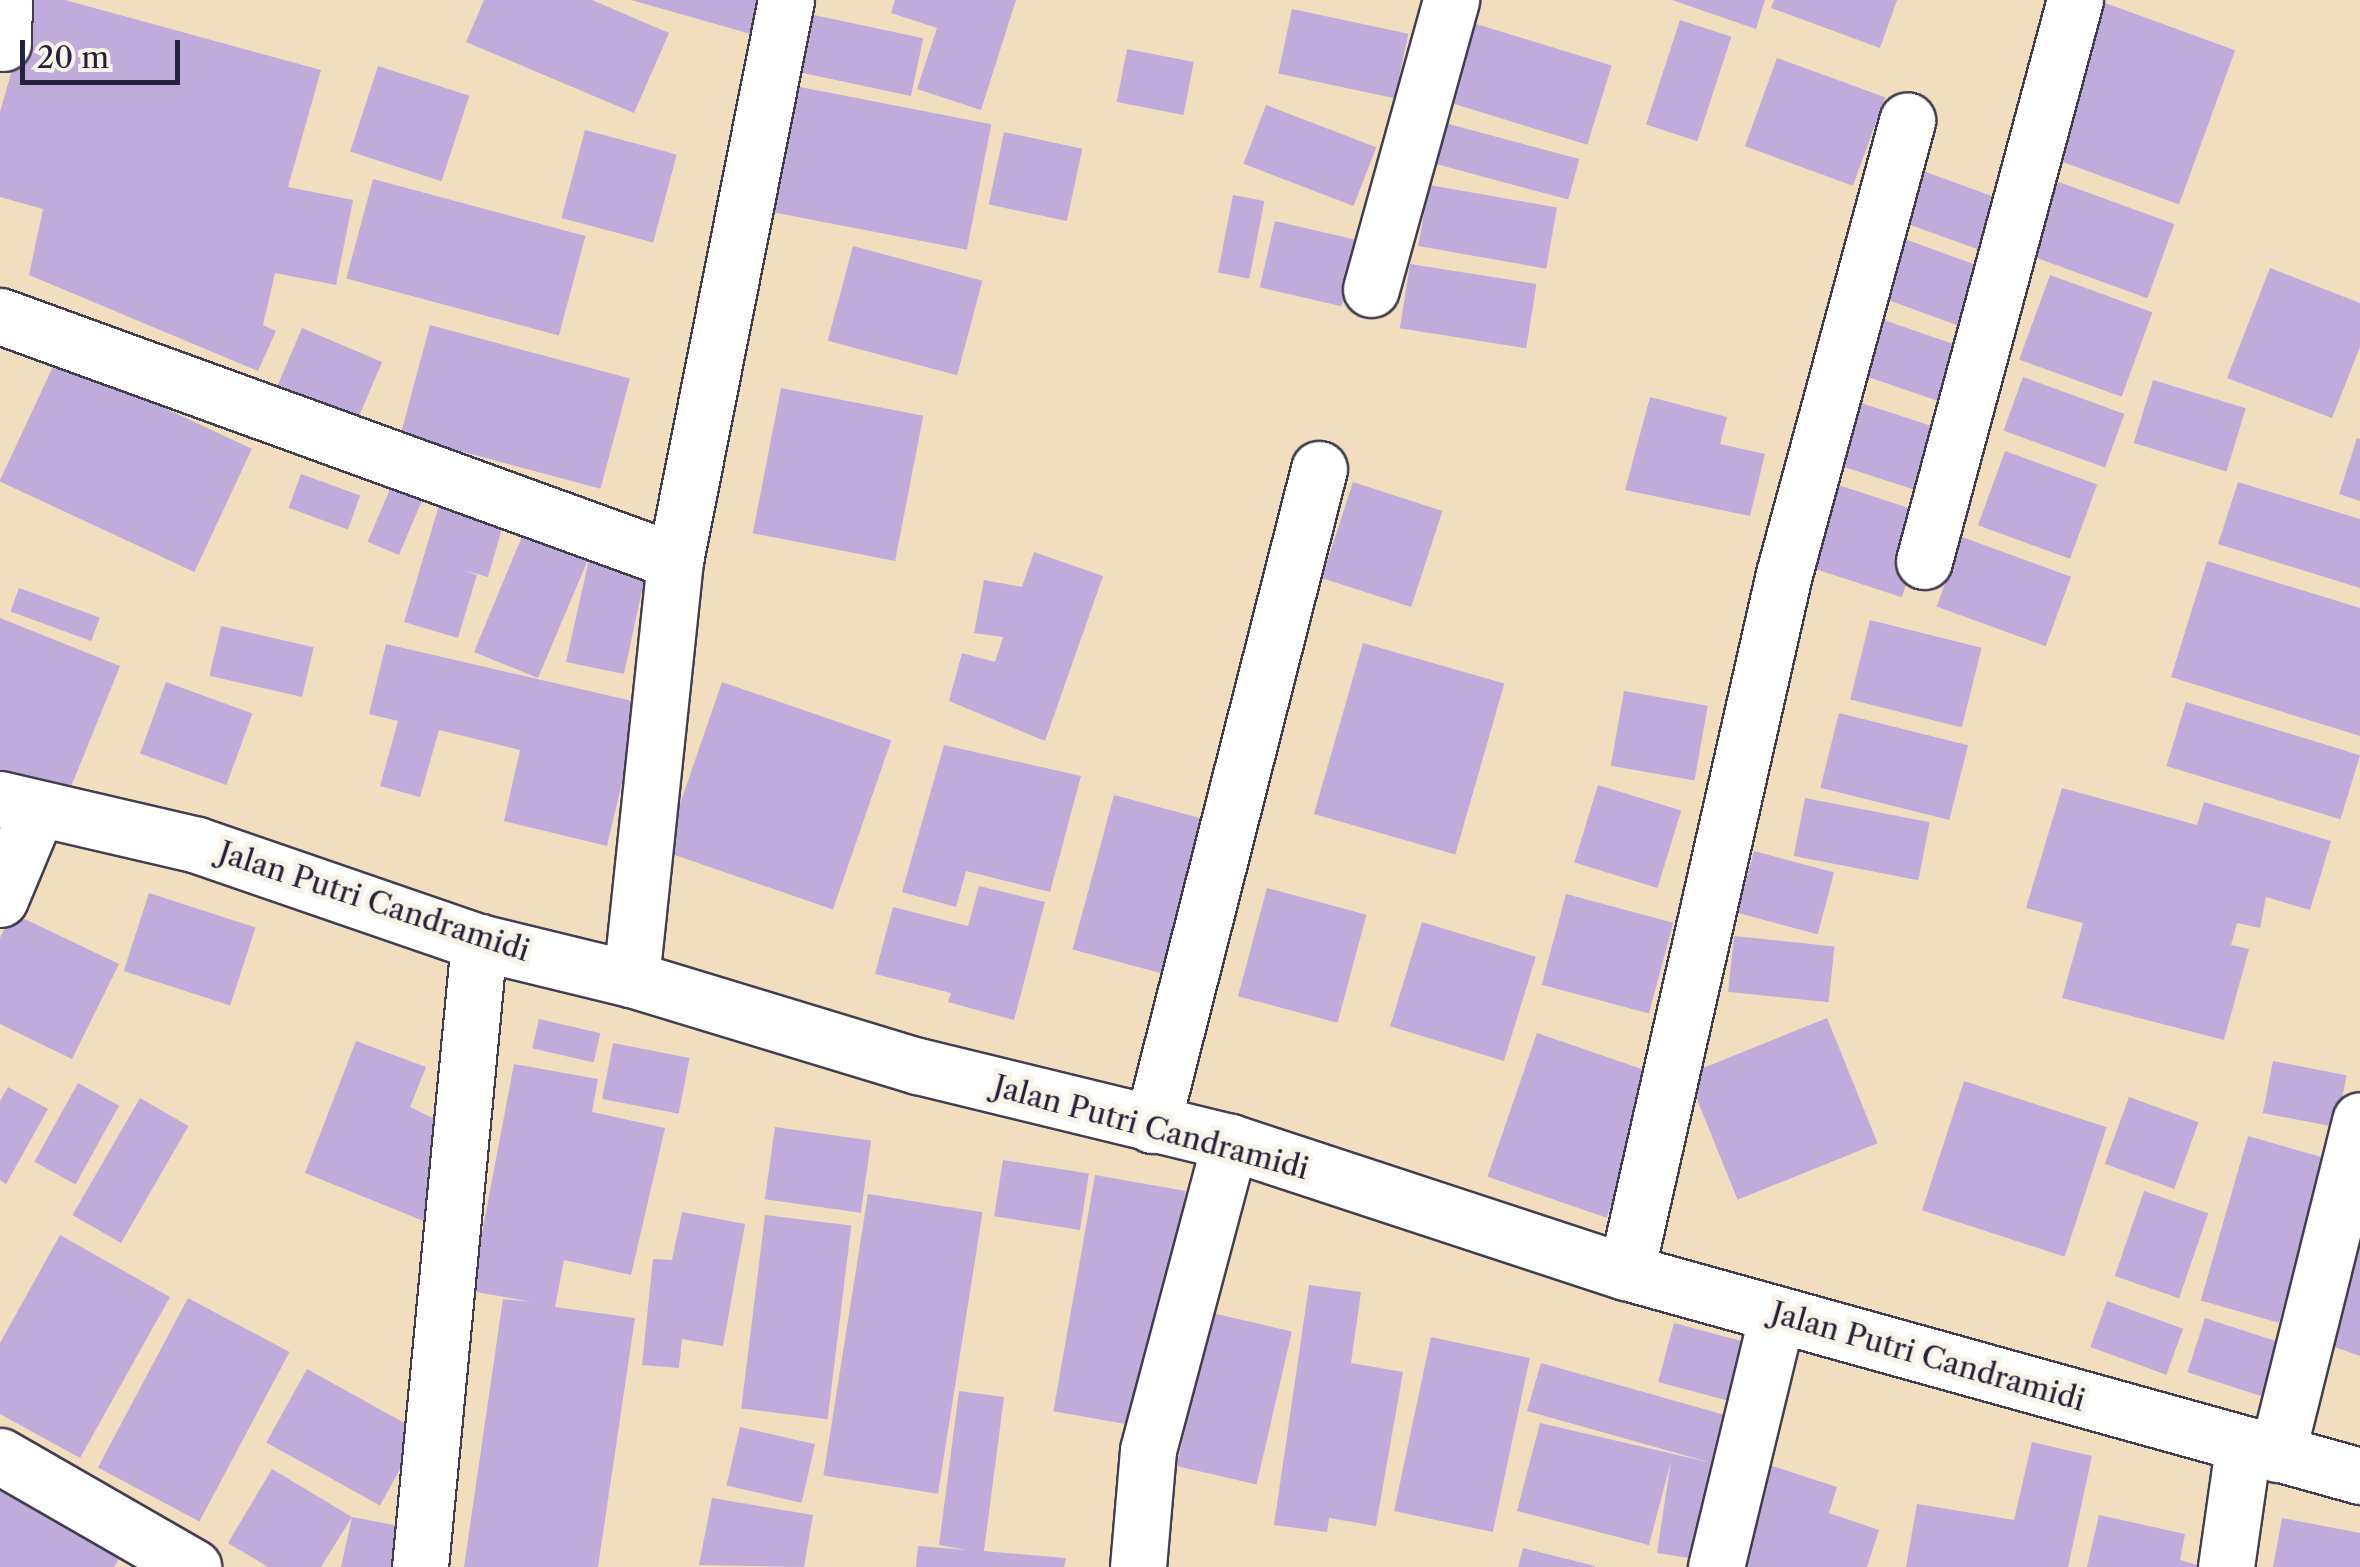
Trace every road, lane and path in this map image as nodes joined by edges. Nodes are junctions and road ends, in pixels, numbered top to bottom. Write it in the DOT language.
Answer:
graph roads {
  1 [pos="786,0"];
  2 [pos="1451,0"];
  3 [pos="2074,0"];
  4 [pos="1907,120"];
  5 [pos="1371,289"];
  6 [pos="0,316"];
  7 [pos="1319,469"];
  8 [pos="1924,561"];
  9 [pos="675,562"];
  10 [pos="18,804"];
  11 [pos="0,900"];
  12 [pos="480,942"];
  13 [pos="631,978"];
  14 [pos="2360,1120"];
  15 [pos="1152,1125"];
  16 [pos="1230,1142"];
  17 [pos="1626,1272"];
  18 [pos="1777,1314"];
  19 [pos="2260,1450"];
  20 [pos="0,1456"];
  21 [pos="2360,1476"];
  22 [pos="192,1567"];
  23 [pos="420,1567"];
  24 [pos="1138,1567"];
  25 [pos="1716,1567"];
  26 [pos="2226,1567"];
  1 -- 9 [label="street"];
  2 -- 5 [label="street"];
  3 -- 8 [label="street"];
  4 -- 17 [label="street"];
  6 -- 9 [label="street"];
  7 -- 15 [label="street"];
  9 -- 13 [label="street"];
  10 -- 11 [label="street"];
  10 -- 12 [label="street, Jalan Putri Candramidi"];
  12 -- 13 [label="street, Jalan Putri Candramidi"];
  12 -- 23 [label="street"];
  13 -- 15 [label="street, Jalan Putri Candramidi"];
  14 -- 19 [label="street"];
  15 -- 16 [label="street, Jalan Putri Candramidi"];
  16 -- 17 [label="street, Jalan Putri Candramidi"];
  16 -- 24 [label="street"];
  17 -- 18 [label="street, Jalan Putri Candramidi"];
  18 -- 19 [label="street, Jalan Putri Candramidi"];
  18 -- 25 [label="street"];
  19 -- 21 [label="street, Jalan Putri Candramidi"];
  19 -- 26 [label="street"];
  20 -- 22 [label="street"];
}
